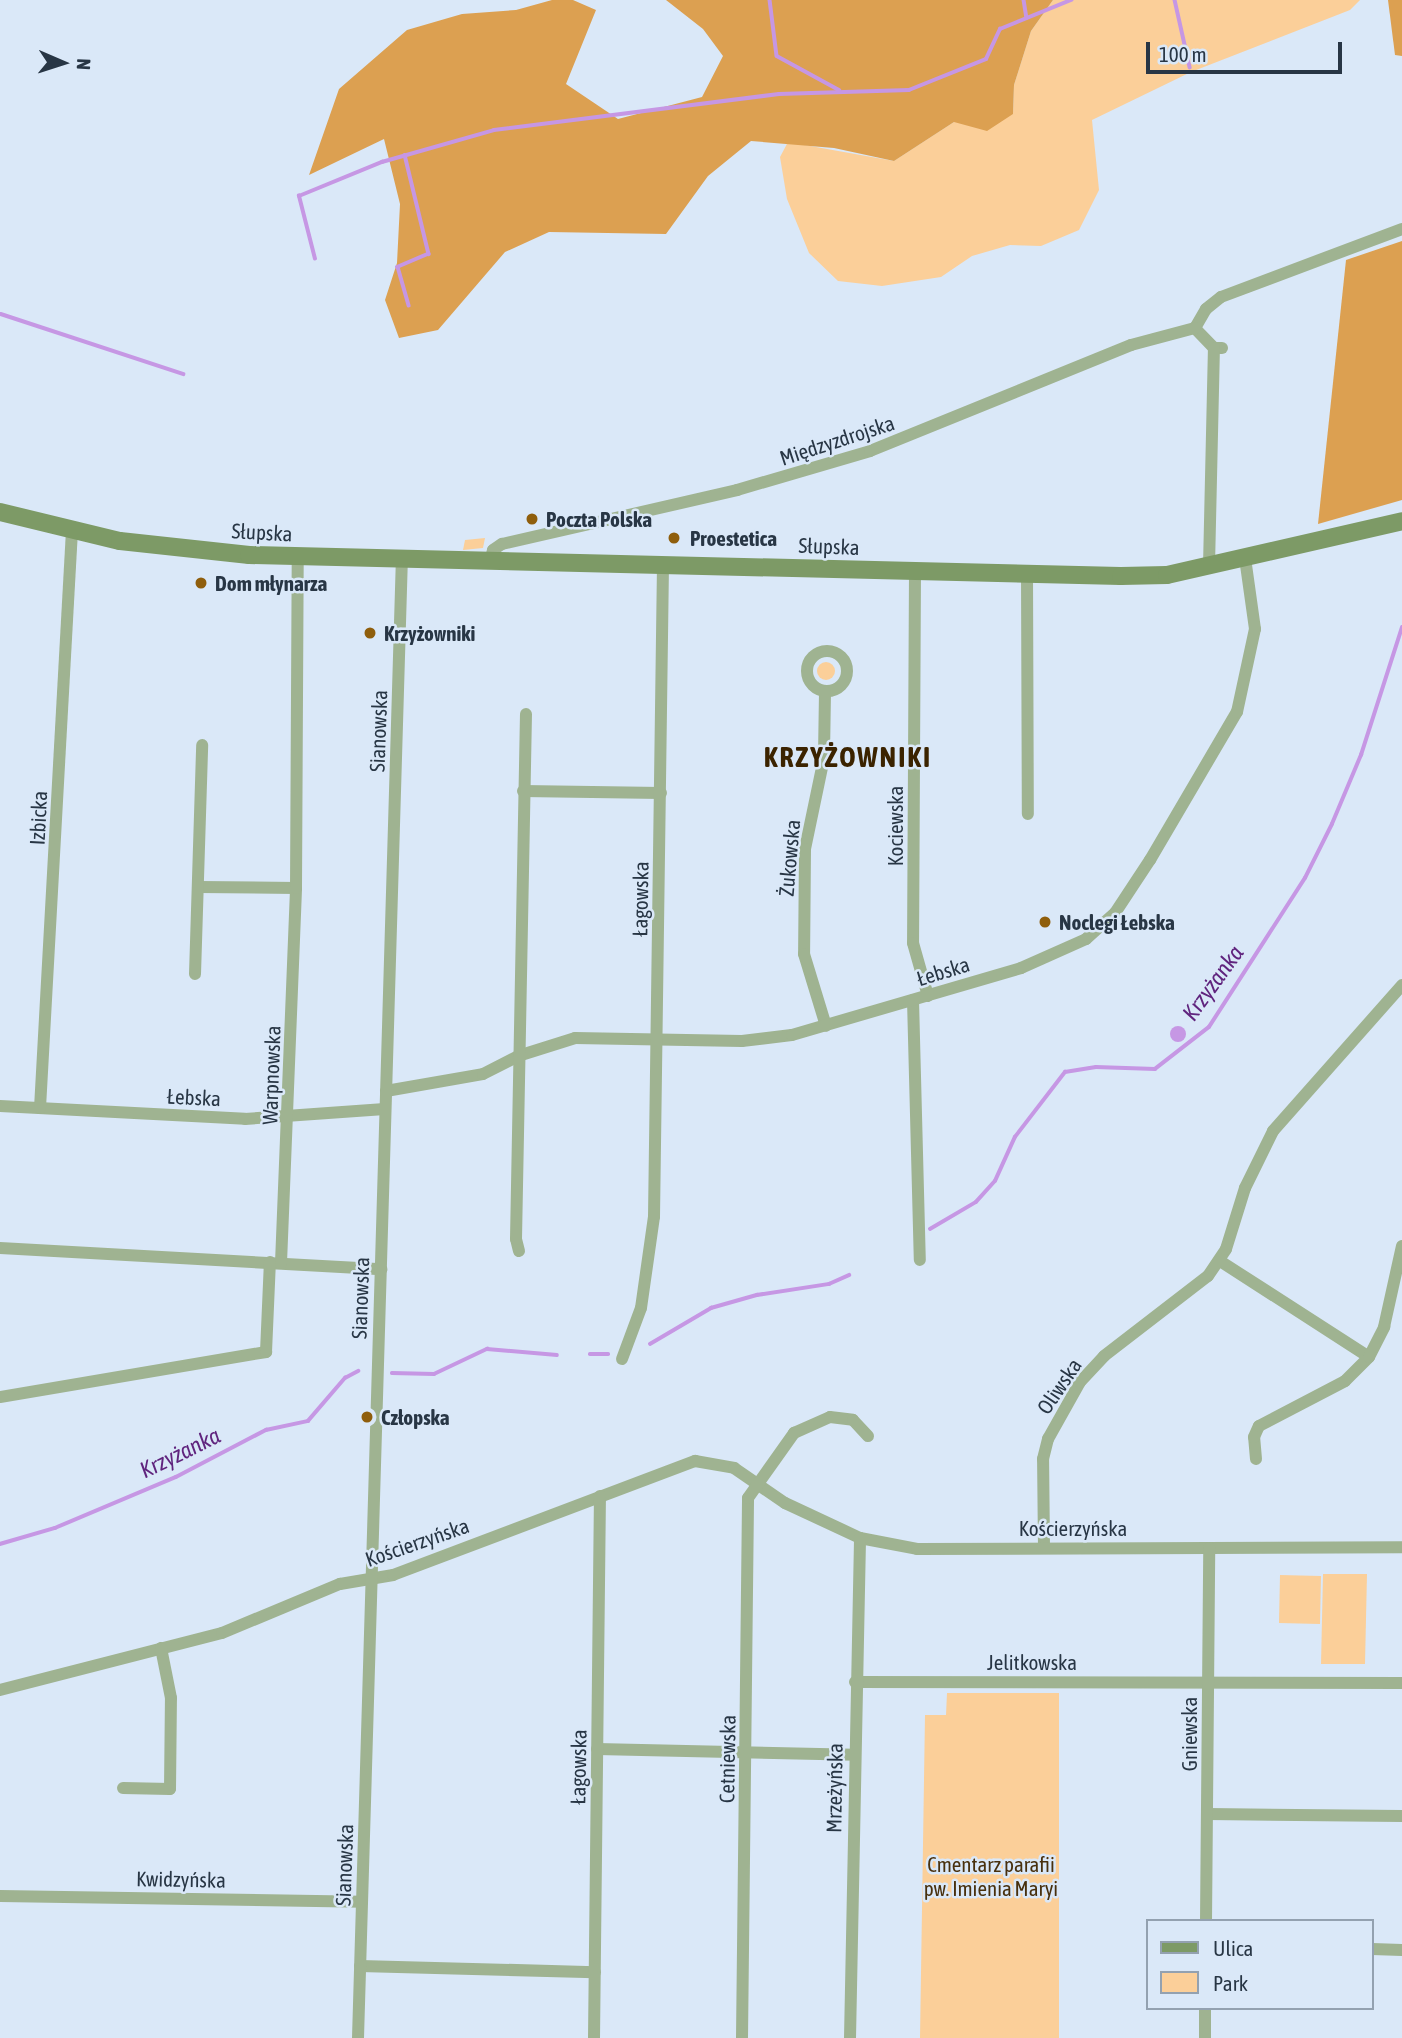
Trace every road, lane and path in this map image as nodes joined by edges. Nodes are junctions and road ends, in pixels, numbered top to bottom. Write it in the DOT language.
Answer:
graph roads {
  1 [pos="1402,229"];
  2 [pos="1195,328"];
  3 [pos="0,512"];
  4 [pos="1402,521"];
  5 [pos="72,531"];
  6 [pos="298,557"];
  7 [pos="1245,558"];
  8 [pos="402,559"];
  9 [pos="490,562"];
  10 [pos="663,565"];
  11 [pos="1209,566"];
  12 [pos="915,571"];
  13 [pos="1027,574"];
  14 [pos="825,692"];
  15 [pos="526,714"];
  16 [pos="202,745"];
  17 [pos="523,791"];
  18 [pos="661,793"];
  19 [pos="1028,814"];
  20 [pos="199,887"];
  21 [pos="296,888"];
  22 [pos="195,975"];
  23 [pos="1402,985"];
  24 [pos="928,996"];
  25 [pos="913,1000"];
  26 [pos="826,1026"];
  27 [pos="657,1039"];
  28 [pos="519,1056"];
  29 [pos="386,1091"];
  30 [pos="0,1106"];
  31 [pos="40,1108"];
  32 [pos="385,1109"];
  33 [pos="289,1115"];
  34 [pos="1402,1246"];
  35 [pos="0,1248"];
  36 [pos="519,1251"];
  37 [pos="920,1260"];
  38 [pos="1220,1261"];
  39 [pos="275,1263"];
  40 [pos="381,1269"];
  41 [pos="1369,1357"];
  42 [pos="622,1359"];
  43 [pos="0,1397"];
  44 [pos="868,1436"];
  45 [pos="1256,1459"];
  46 [pos="759,1484"];
  47 [pos="600,1496"];
  48 [pos="860,1538"];
  49 [pos="1402,1547"];
  50 [pos="1044,1548"];
  51 [pos="1209,1548"];
  52 [pos="371,1579"];
  53 [pos="161,1648"];
  54 [pos="1208,1680"];
  55 [pos="855,1682"];
  56 [pos="1402,1683"];
  57 [pos="0,1690"];
  58 [pos="597,1749"];
  59 [pos="747,1752"];
  60 [pos="854,1755"];
  61 [pos="123,1788"];
  62 [pos="1208,1814"];
  63 [pos="1402,1816"];
  64 [pos="0,1896"];
  65 [pos="362,1902"];
  66 [pos="1206,1919"];
  67 [pos="1374,1949"];
  68 [pos="1402,1950"];
  69 [pos="360,1966"];
  70 [pos="595,1972"];
  71 [pos="1205,2010"];
  72 [pos="358,2038"];
  73 [pos="594,2038"];
  74 [pos="742,2038"];
  75 [pos="850,2038"];
  76 [pos="1205,2038"];
  1 -- 2 [label="street"];
  2 -- 9 [label="street, Międzyzdrojska"];
  2 -- 11 [label="street"];
  3 -- 5 [label="street, Słupska"];
  4 -- 7 [label="street, Słupska"];
  5 -- 6 [label="street, Słupska"];
  5 -- 31 [label="street, Izbicka"];
  6 -- 8 [label="street, Słupska"];
  6 -- 21 [label="street, Warpnowska"];
  7 -- 11 [label="street, Słupska"];
  7 -- 24 [label="street, Łebska"];
  8 -- 9 [label="street, Słupska"];
  8 -- 29 [label="street, Sianowska"];
  9 -- 10 [label="street, Słupska"];
  10 -- 12 [label="street, Słupska"];
  10 -- 18 [label="street, Łagowska"];
  11 -- 13 [label="street, Słupska"];
  12 -- 13 [label="street, Słupska"];
  12 -- 24 [label="street, Kociewska"];
  13 -- 19 [label="street"];
  14 -- 26 [label="street, Żukowska"];
  15 -- 17 [label="street"];
  16 -- 20 [label="street"];
  17 -- 18 [label="street"];
  17 -- 28 [label="street"];
  18 -- 27 [label="street, Łagowska"];
  20 -- 21 [label="street"];
  20 -- 22 [label="street"];
  21 -- 33 [label="street, Warpnowska"];
  23 -- 38 [label="street, Oliwska"];
  24 -- 25 [label="street, Łebska"];
  25 -- 26 [label="street, Łebska"];
  25 -- 37 [label="street"];
  26 -- 27 [label="street, Łebska"];
  27 -- 28 [label="street, Łebska"];
  27 -- 42 [label="street, Łagowska"];
  28 -- 29 [label="street, Łebska"];
  28 -- 36 [label="street"];
  29 -- 32 [label="street, Sianowska"];
  30 -- 31 [label="street, Łebska"];
  31 -- 33 [label="street, Łebska"];
  32 -- 33 [label="street, Łebska"];
  32 -- 40 [label="street, Sianowska"];
  33 -- 39 [label="street, Warpnowska"];
  34 -- 41 [label="street"];
  35 -- 39 [label="street"];
  38 -- 41 [label="street"];
  38 -- 50 [label="street, Oliwska"];
  39 -- 40 [label="street"];
  39 -- 43 [label="street, Warpnowska"];
  40 -- 52 [label="street, Sianowska"];
  41 -- 45 [label="street"];
  44 -- 46 [label="street"];
  46 -- 47 [label="street, Kościerzyńska"];
  46 -- 48 [label="street, Kościerzyńska"];
  46 -- 59 [label="street, Cetniewska"];
  47 -- 52 [label="street, Kościerzyńska"];
  47 -- 58 [label="street, Łagowska"];
  48 -- 50 [label="street, Kościerzyńska"];
  48 -- 55 [label="street, Mrzeżyńska"];
  49 -- 51 [label="street, Kościerzyńska"];
  50 -- 51 [label="street, Kościerzyńska"];
  51 -- 54 [label="street, Gniewska"];
  52 -- 53 [label="street, Kościerzyńska"];
  52 -- 65 [label="street, Sianowska"];
  53 -- 57 [label="street, Kościerzyńska"];
  53 -- 61 [label="street"];
  54 -- 55 [label="street, Jelitkowska"];
  54 -- 56 [label="street, Jelitkowska"];
  54 -- 62 [label="street, Gniewska"];
  55 -- 60 [label="street, Mrzeżyńska"];
  58 -- 59 [label="street"];
  58 -- 70 [label="street, Łagowska"];
  59 -- 60 [label="street"];
  59 -- 74 [label="street, Cetniewska"];
  60 -- 75 [label="street, Mrzeżyńska"];
  62 -- 63 [label="street"];
  62 -- 66 [label="street, Gniewska"];
  64 -- 65 [label="street, Kwidzyńska"];
  65 -- 69 [label="street, Sianowska"];
  67 -- 68 [label="street"];
  69 -- 70 [label="street"];
  69 -- 72 [label="street, Sianowska"];
  70 -- 73 [label="street, Łagowska"];
  71 -- 76 [label="street"];
}
